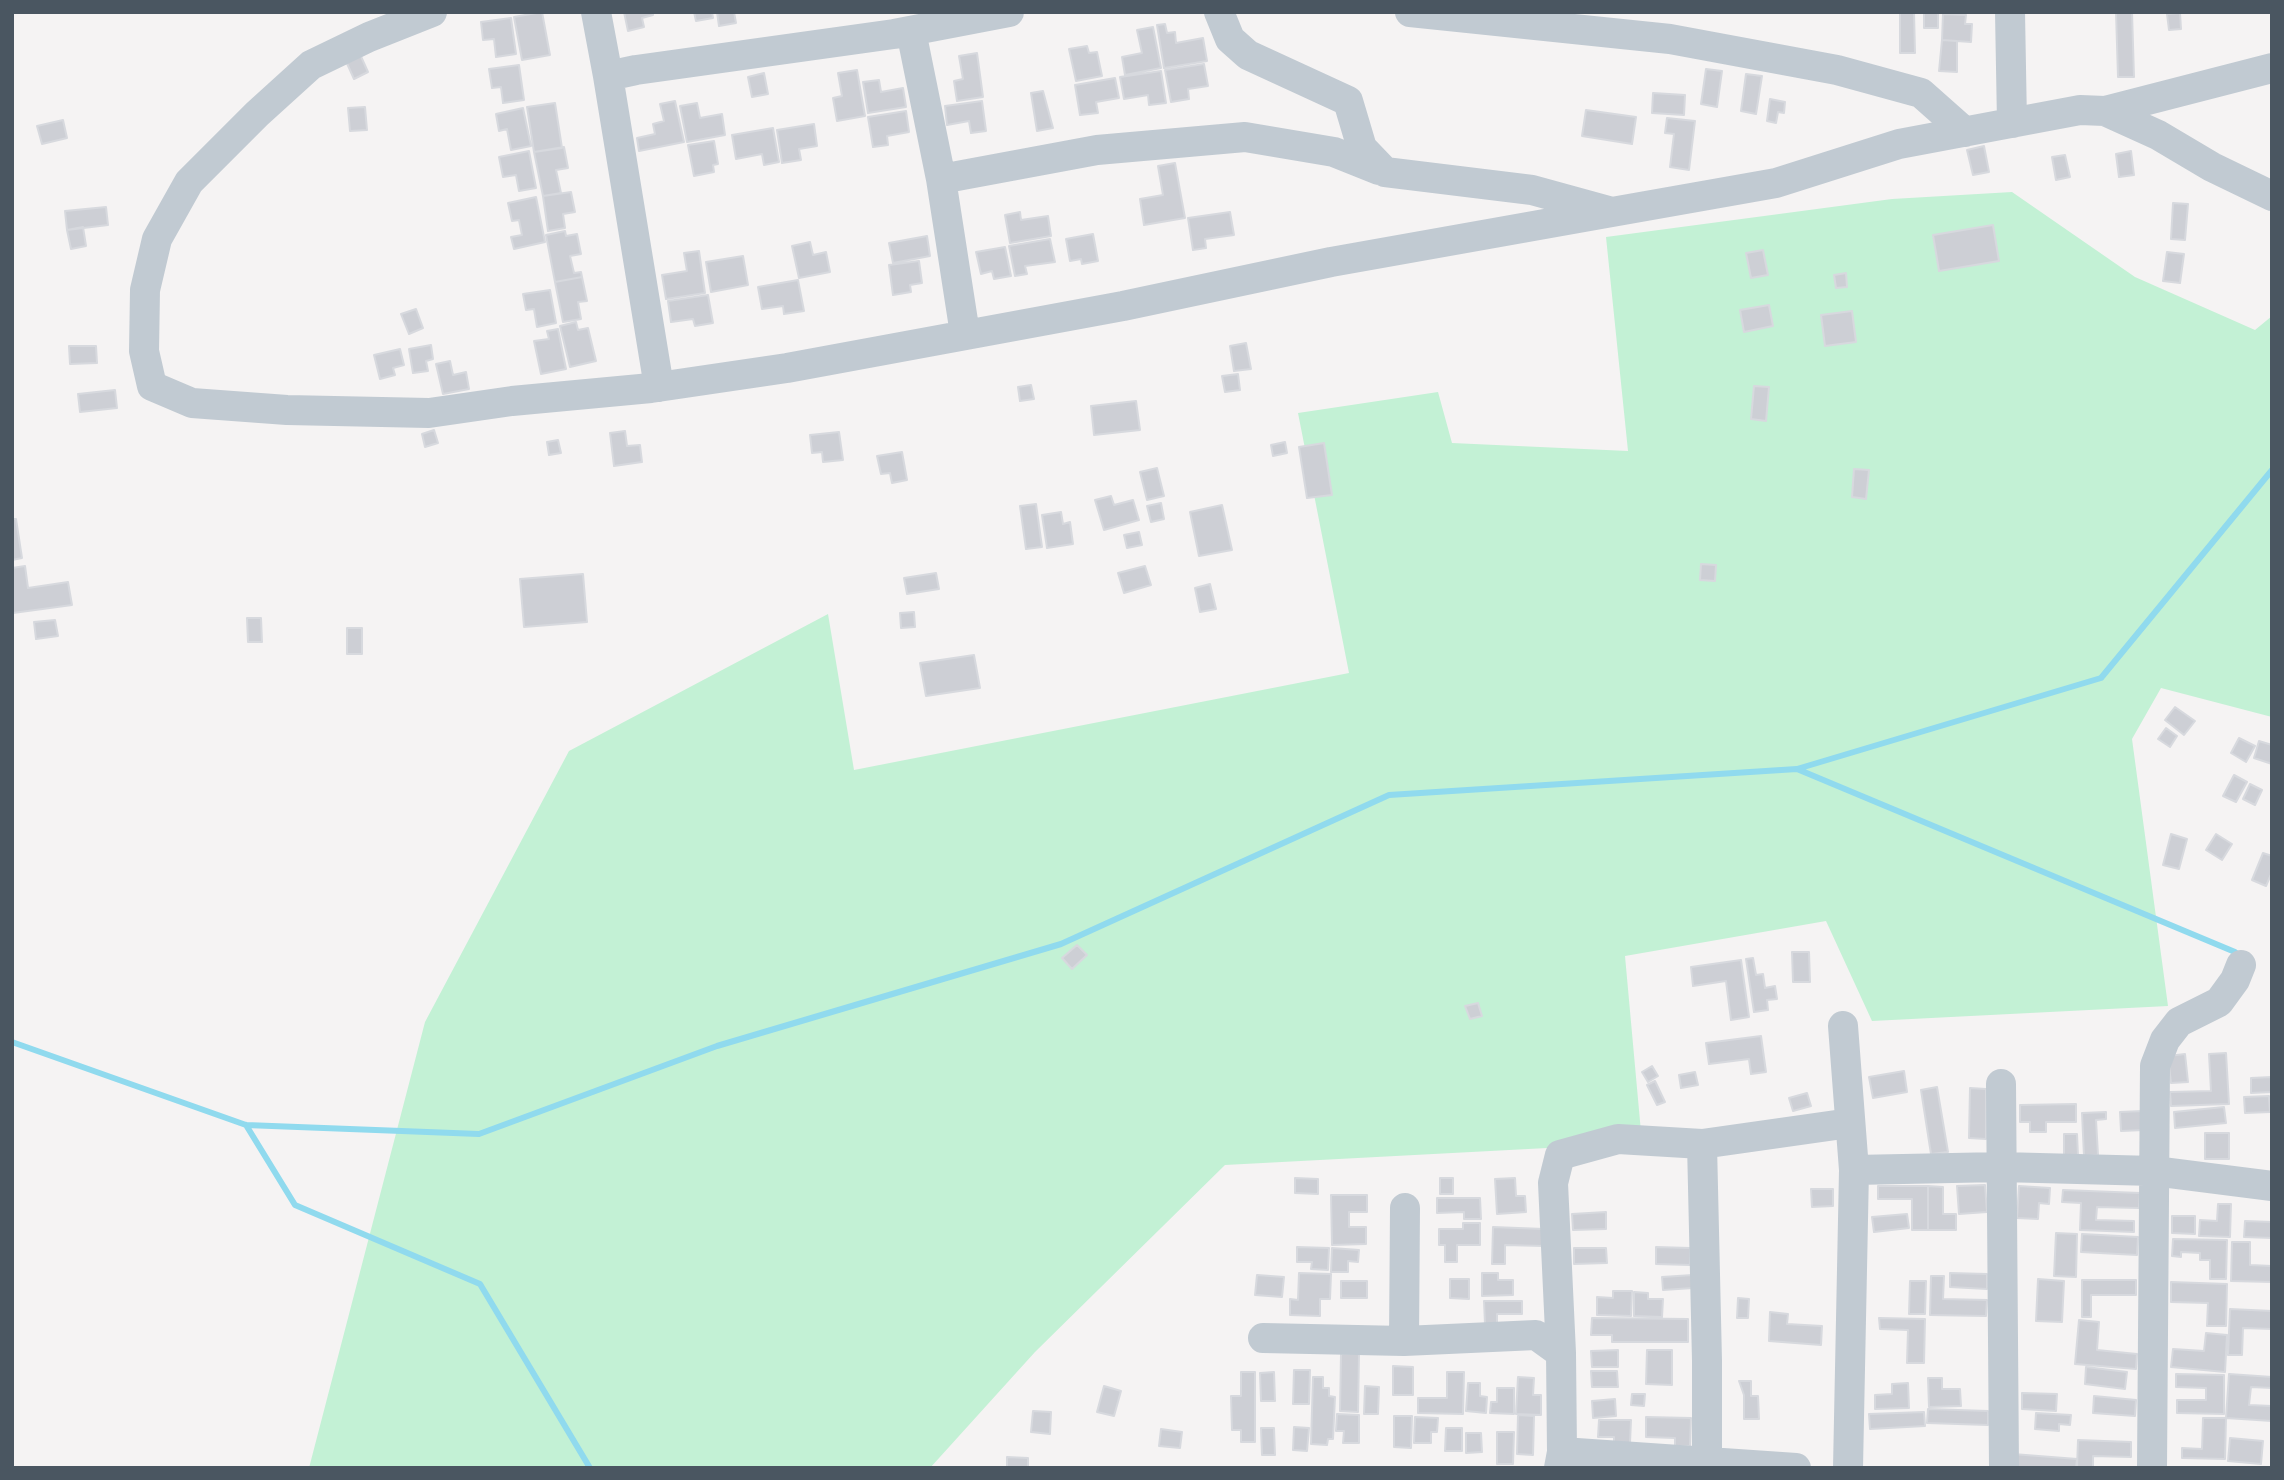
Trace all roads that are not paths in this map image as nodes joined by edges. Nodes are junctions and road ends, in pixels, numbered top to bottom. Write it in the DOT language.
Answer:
graph roads {
  1 [pos="432,12"];
  2 [pos="596,12"];
  3 [pos="1009,12"];
  4 [pos="1219,12"];
  5 [pos="1410,12"];
  6 [pos="2010,12"];
  7 [pos="911,31"];
  8 [pos="2272,68"];
  9 [pos="608,76"];
  10 [pos="2105,111"];
  11 [pos="2012,123"];
  12 [pos="1965,132"];
  13 [pos="1385,172"];
  14 [pos="941,178"];
  15 [pos="2272,196"];
  16 [pos="1612,212"];
  17 [pos="965,334"];
  18 [pos="659,387"];
  19 [pos="2241,965"];
  20 [pos="1843,1026"];
  21 [pos="2001,1084"];
  22 [pos="1850,1123"];
  23 [pos="1702,1144"];
  24 [pos="2001,1167"];
  25 [pos="1854,1170"];
  26 [pos="2154,1171"];
  27 [pos="2272,1186"];
  28 [pos="1405,1208"];
  29 [pos="1263,1338"];
  30 [pos="1404,1341"];
  31 [pos="1561,1353"];
  32 [pos="1561,1460"];
  33 [pos="1707,1460"];
  34 [pos="1797,1468"];
  35 [pos="1848,1468"];
  36 [pos="2004,1468"];
  37 [pos="2152,1468"];
  1 -- 18 [label="street"];
  2 -- 9 [label="street"];
  3 -- 7 [label="street"];
  4 -- 13 [label="street"];
  5 -- 12 [label="street"];
  6 -- 11 [label="street"];
  7 -- 9 [label="street"];
  7 -- 14 [label="street"];
  8 -- 10 [label="street"];
  9 -- 18 [label="street"];
  10 -- 11 [label="street"];
  10 -- 15 [label="street"];
  11 -- 12 [label="street"];
  12 -- 16 [label="street"];
  13 -- 14 [label="street"];
  13 -- 16 [label="street"];
  14 -- 17 [label="street"];
  16 -- 17 [label="street"];
  17 -- 18 [label="street"];
  19 -- 26 [label="street"];
  20 -- 22 [label="street"];
  21 -- 24 [label="street"];
  22 -- 23 [label="street"];
  22 -- 25 [label="street"];
  23 -- 31 [label="street"];
  23 -- 33 [label="street"];
  24 -- 25 [label="street"];
  24 -- 26 [label="street"];
  24 -- 36 [label="street"];
  25 -- 35 [label="street"];
  26 -- 27 [label="street"];
  26 -- 37 [label="street"];
  28 -- 30 [label="street"];
  29 -- 30 [label="street"];
  30 -- 31 [label="street"];
  31 -- 32 [label="street"];
  32 -- 33 [label="street"];
  33 -- 34 [label="street"];
}
